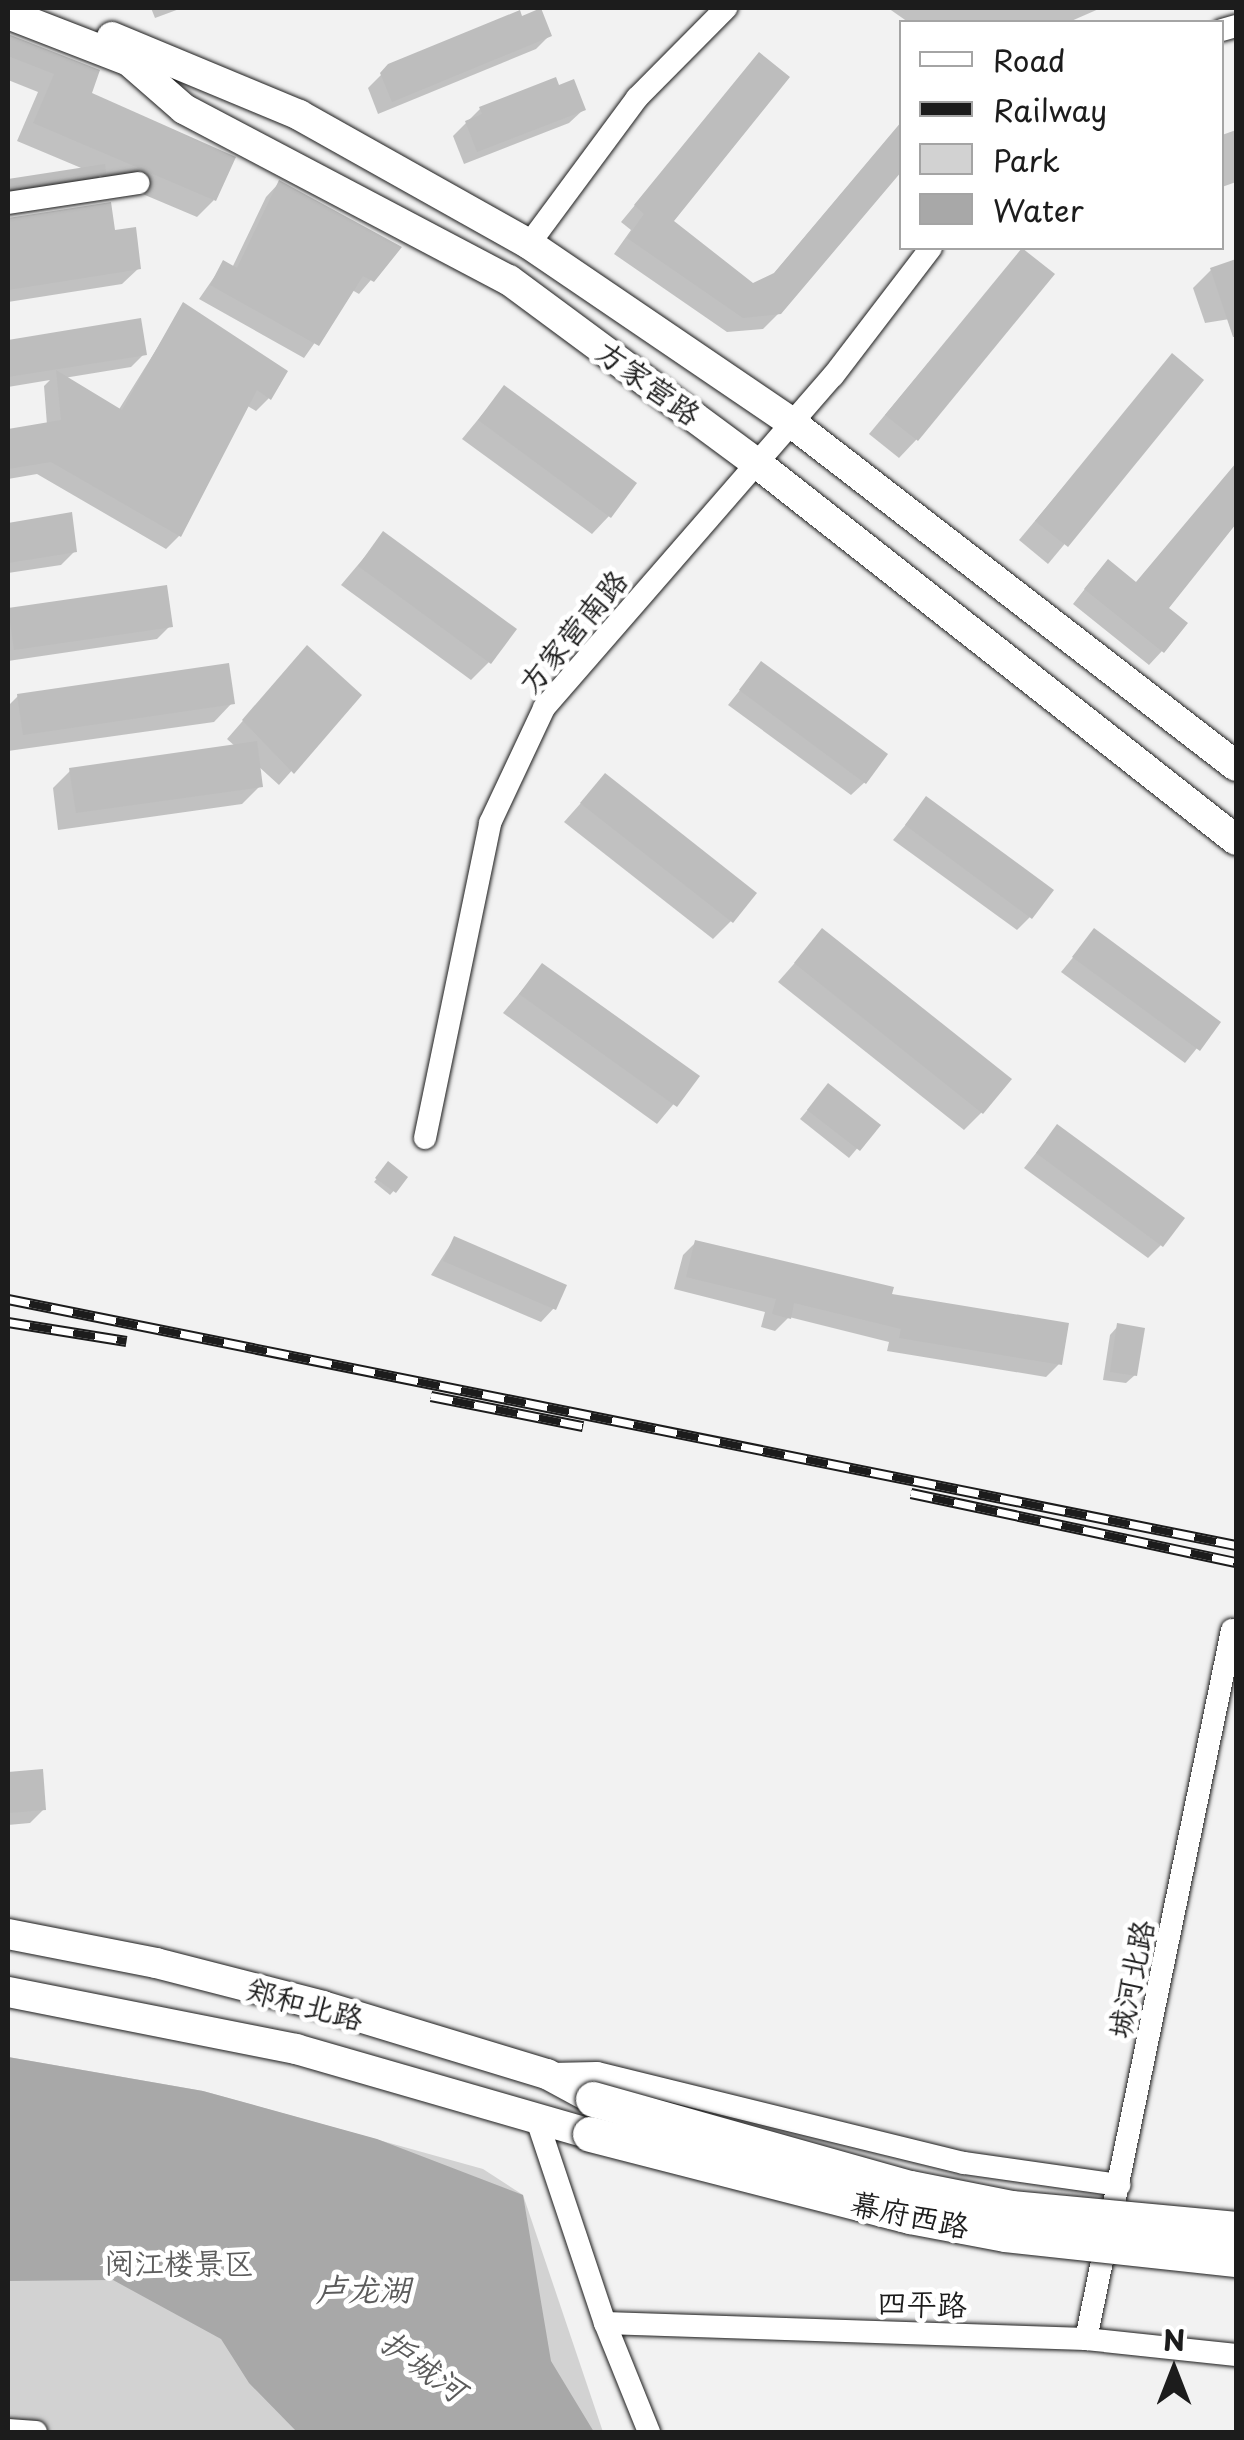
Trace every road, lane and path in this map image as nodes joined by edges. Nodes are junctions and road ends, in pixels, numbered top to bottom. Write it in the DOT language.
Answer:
graph roads {
  1 [pos="35,8"];
  2 [pos="726,8"];
  3 [pos="8,14"];
  4 [pos="138,183"];
  5 [pos="8,203"];
  6 [pos="529,244"];
  7 [pos="930,250"];
  8 [pos="788,420"];
  9 [pos="754,460"];
  10 [pos="1236,766"];
  11 [pos="1236,840"];
  12 [pos="425,1138"];
  13 [pos="1232,1630"];
  14 [pos="8,1934"];
  15 [pos="8,1992"];
  16 [pos="547,2074"];
  17 [pos="594,2098"];
  18 [pos="537,2120"];
  19 [pos="590,2134"];
  20 [pos="1119,2185"];
  21 [pos="1236,2229"];
  22 [pos="1236,2259"];
  23 [pos="604,2323"];
  24 [pos="1086,2339"];
  25 [pos="1236,2355"];
  26 [pos="8,2430"];
  27 [pos="36,2432"];
  28 [pos="650,2432"];
  1 -- 6 [label="main road, 方家营路"];
  2 -- 6 [label="street"];
  3 -- 9 [label="main road, 方家营路"];
  4 -- 5 [label="street"];
  6 -- 8 [label="main road, 方家营路"];
  7 -- 8 [label="street, 方家营南路"];
  8 -- 9 [label="street, 方家营南路"];
  8 -- 10 [label="main road, 方家营路"];
  9 -- 11 [label="main road, 方家营路"];
  9 -- 12 [label="street, 方家营南路"];
  13 -- 20 [label="street, 城河北路"];
  14 -- 16 [label="main road, 郑和北路"];
  15 -- 18 [label="main road, 郑和北路"];
  16 -- 17 [label="main road, 郑和北路"];
  16 -- 20 [label="street"];
  17 -- 21 [label="highway, 幕府西路, bridge"];
  18 -- 19 [label="main road, 郑和北路"];
  18 -- 23 [label="street"];
  19 -- 22 [label="highway, 幕府西路, bridge"];
  20 -- 24 [label="street, 城河北路"];
  23 -- 24 [label="street, 四平路"];
  23 -- 28 [label="street"];
  24 -- 25 [label="street, 四平路"];
  26 -- 27 [label="street"];
}
